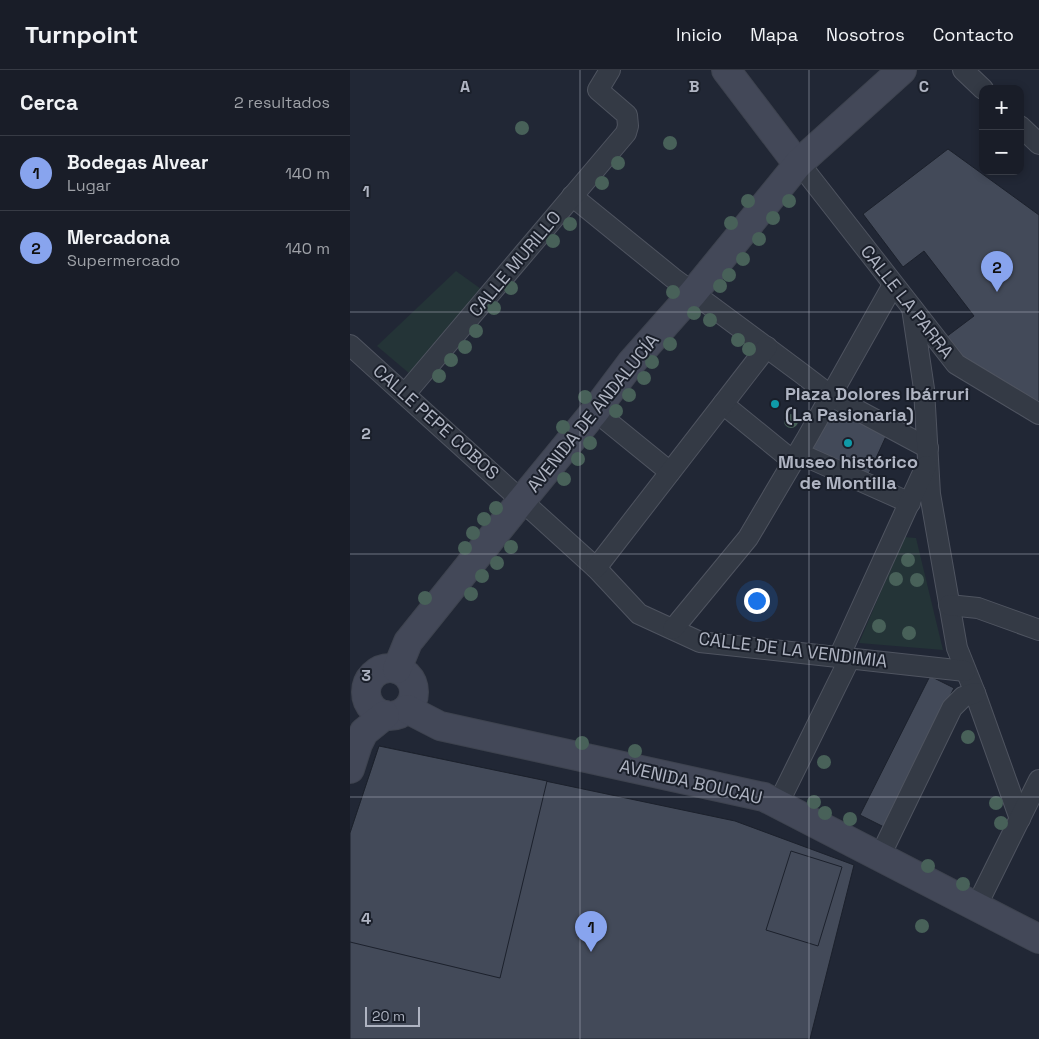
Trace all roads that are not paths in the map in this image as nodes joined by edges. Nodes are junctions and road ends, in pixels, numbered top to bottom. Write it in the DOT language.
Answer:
graph roads {
  1 [pos="610,70"];
  2 [pos="726,70"];
  3 [pos="902,70"];
  4 [pos="963,70"];
  5 [pos="979,85"];
  6 [pos="1024,130"];
  7 [pos="1039,144"];
  8 [pos="799,163"];
  9 [pos="572,196"];
  10 [pos="893,285"];
  11 [pos="693,293"];
  12 [pos="912,308"];
  13 [pos="350,345"];
  14 [pos="767,347"];
  15 [pos="405,394"];
  16 [pos="831,396"];
  17 [pos="723,404"];
  18 [pos="595,411"];
  19 [pos="1039,414"];
  20 [pos="928,455"];
  21 [pos="796,457"];
  22 [pos="670,472"];
  23 [pos="522,500"];
  24 [pos="910,503"];
  25 [pos="596,568"];
  26 [pos="949,605"];
  27 [pos="672,630"];
  28 [pos="1039,630"];
  29 [pos="845,658"];
  30 [pos="397,669"];
  31 [pos="965,671"];
  32 [pos="975,693"];
  33 [pos="377,710"];
  34 [pos="350,769"];
  35 [pos="1039,780"];
  36 [pos="778,804"];
  37 [pos="1020,819"];
  38 [pos="880,856"];
  39 [pos="976,906"];
  40 [pos="1039,939"];
  1 -- 9 [label="street, CALLE MURILLO"];
  2 -- 8 [label="street"];
  3 -- 8 [label="street, AVENIDA DE ANDALUCÍA"];
  4 -- 5 [label="street"];
  6 -- 7 [label="street"];
  8 -- 10 [label="street, CALLE LA PARRA"];
  8 -- 11 [label="street, AVENIDA DE ANDALUCÍA"];
  9 -- 11 [label="street"];
  9 -- 15 [label="street, CALLE MURILLO"];
  10 -- 12 [label="street, CALLE LA PARRA"];
  10 -- 16 [label="street"];
  11 -- 14 [label="street"];
  11 -- 18 [label="street, AVENIDA DE ANDALUCÍA"];
  12 -- 19 [label="street, CALLE LA PARRA"];
  12 -- 20 [label="street"];
  13 -- 15 [label="street, CALLE PEPE COBOS"];
  14 -- 16 [label="street"];
  14 -- 17 [label="street"];
  15 -- 23 [label="street, CALLE PEPE COBOS"];
  16 -- 20 [label="street"];
  16 -- 21 [label="street"];
  17 -- 21 [label="street"];
  17 -- 22 [label="street"];
  18 -- 22 [label="street"];
  18 -- 23 [label="street, AVENIDA DE ANDALUCÍA"];
  20 -- 24 [label="street"];
  20 -- 26 [label="street"];
  21 -- 24 [label="street"];
  21 -- 27 [label="street"];
  22 -- 25 [label="street"];
  23 -- 25 [label="street, CALLE DE LA VENDIMIA"];
  23 -- 30 [label="street, AVENIDA DE ANDALUCÍA"];
  24 -- 29 [label="street"];
  25 -- 27 [label="street, CALLE DE LA VENDIMIA"];
  26 -- 28 [label="street"];
  26 -- 31 [label="street"];
  27 -- 29 [label="street, CALLE DE LA VENDIMIA"];
  29 -- 31 [label="street, CALLE DE LA VENDIMIA"];
  29 -- 36 [label="street"];
  30 -- 33 [label="street"];
  30 -- 33 [label="street"];
  31 -- 32 [label="street"];
  32 -- 37 [label="street"];
  32 -- 38 [label="street"];
  33 -- 34 [label="street"];
  33 -- 36 [label="street, AVENIDA BOUCAU"];
  35 -- 37 [label="street"];
  36 -- 38 [label="street, AVENIDA BOUCAU"];
  37 -- 39 [label="street"];
  38 -- 39 [label="street, AVENIDA BOUCAU"];
  39 -- 40 [label="street, AVENIDA BOUCAU"];
}
